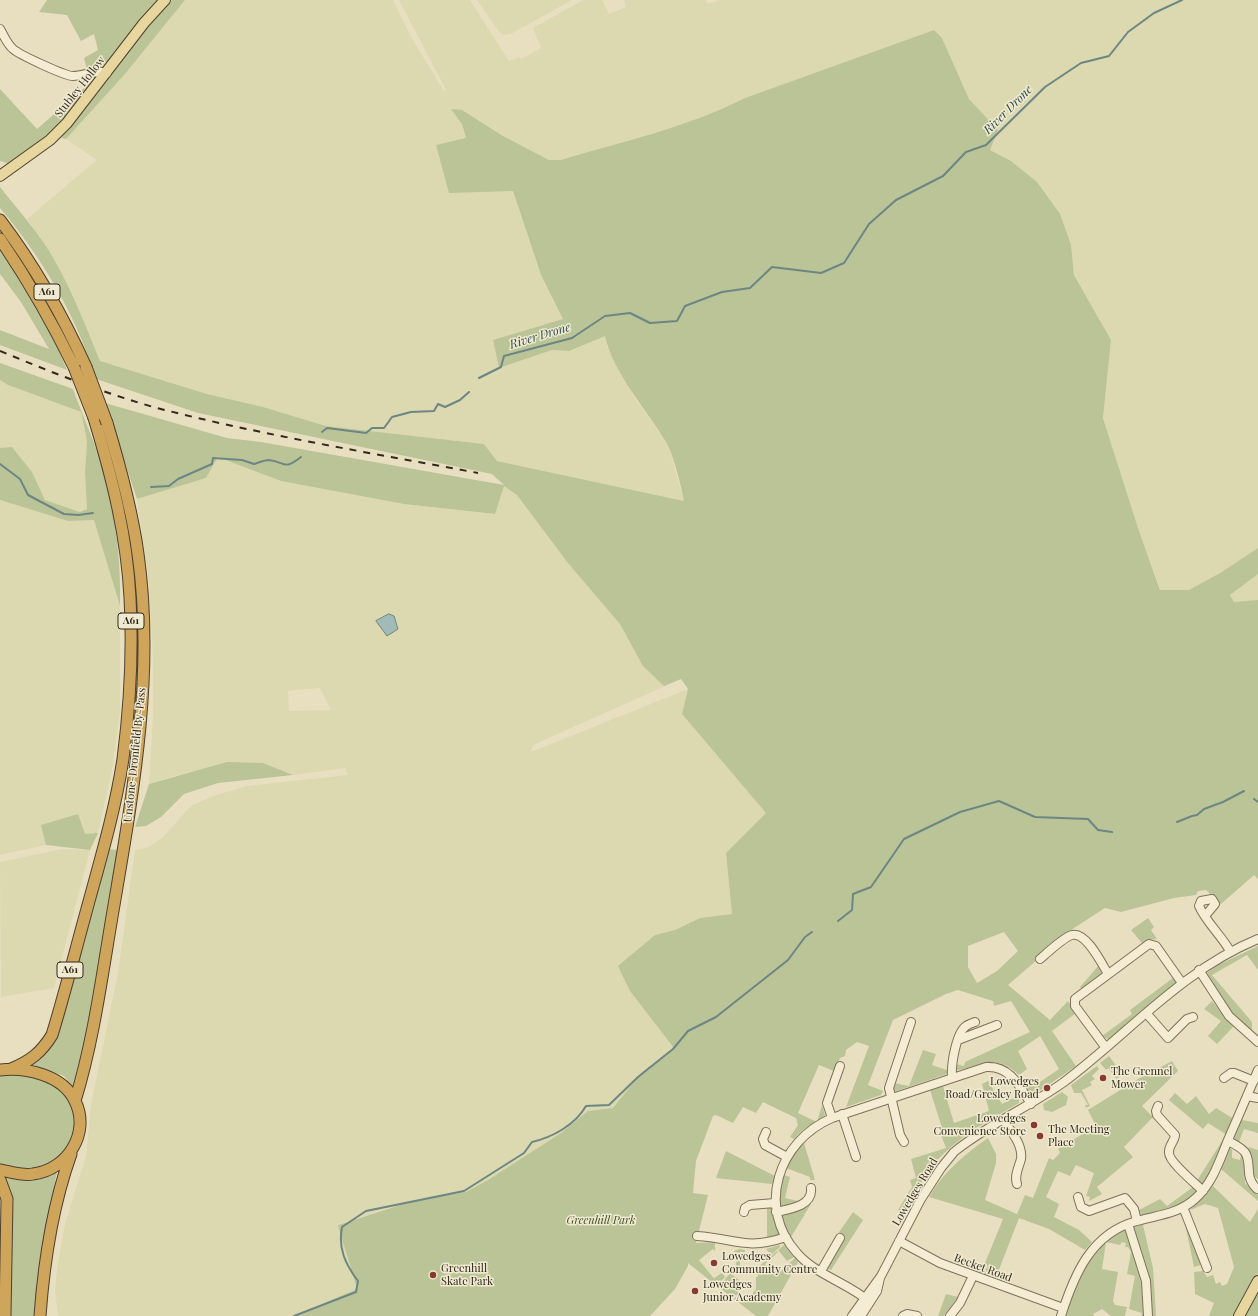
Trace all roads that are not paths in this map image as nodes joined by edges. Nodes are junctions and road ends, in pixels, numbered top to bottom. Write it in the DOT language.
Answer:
graph roads {
  1 [pos="165,0"];
  2 [pos="0,29"];
  3 [pos="107,73"];
  4 [pos="0,176"];
  5 [pos="0,220"];
  6 [pos="0,238"];
  7 [pos="1205,916"];
  8 [pos="1258,939"];
  9 [pos="1230,951"];
  10 [pos="1040,960"];
  11 [pos="1199,970"];
  12 [pos="1108,974"];
  13 [pos="1182,983"];
  14 [pos="1146,1014"];
  15 [pos="1193,1017"];
  16 [pos="911,1022"];
  17 [pos="975,1022"];
  18 [pos="998,1025"];
  19 [pos="958,1040"];
  20 [pos="1258,1042"];
  21 [pos="1106,1048"];
  22 [pos="840,1066"];
  23 [pos="6,1069"];
  24 [pos="1258,1070"];
  25 [pos="952,1077"];
  26 [pos="1224,1078"];
  27 [pos="1254,1081"];
  28 [pos="1247,1096"];
  29 [pos="890,1098"];
  30 [pos="1258,1098"];
  31 [pos="75,1101"];
  32 [pos="1031,1104"];
  33 [pos="1158,1106"];
  34 [pos="842,1114"];
  35 [pos="832,1118"];
  36 [pos="1004,1121"];
  37 [pos="766,1132"];
  38 [pos="1228,1141"];
  39 [pos="904,1142"];
  40 [pos="72,1151"];
  41 [pos="787,1157"];
  42 [pos="856,1157"];
  43 [pos="0,1170"];
  44 [pos="0,1180"];
  45 [pos="1017,1184"];
  46 [pos="811,1188"];
  47 [pos="1257,1189"];
  48 [pos="1203,1191"];
  49 [pos="1078,1197"];
  50 [pos="775,1203"];
  51 [pos="1183,1207"];
  52 [pos="744,1212"];
  53 [pos="776,1212"];
  54 [pos="1137,1221"];
  55 [pos="1128,1224"];
  56 [pos="696,1236"];
  57 [pos="786,1237"];
  58 [pos="840,1238"];
  59 [pos="899,1241"];
  60 [pos="1207,1268"];
  61 [pos="821,1271"];
  62 [pos="973,1276"];
  63 [pos="1258,1281"];
  64 [pos="867,1300"];
  65 [pos="1062,1312"];
  66 [pos="5,1316"];
  67 [pos="40,1316"];
  68 [pos="852,1316"];
  69 [pos="861,1316"];
  70 [pos="904,1316"];
  71 [pos="917,1316"];
  72 [pos="950,1316"];
  73 [pos="1148,1316"];
  74 [pos="1239,1316"];
  1 -- 3 [label="main road, Stubley Hollow"];
  2 -- 3 [label="street"];
  3 -- 4 [label="main road, Stubley Hollow"];
  5 -- 31 [label="highway, Unstone-Dronfield By-Pass / A61, bridge"];
  6 -- 23 [label="highway, Unstone-Dronfield By-Pass / A61, bridge"];
  7 -- 9 [label="street"];
  8 -- 9 [label="street, Lowedges Road"];
  9 -- 11 [label="street, Lowedges Road"];
  10 -- 12 [label="street"];
  11 -- 13 [label="street, Lowedges Road"];
  11 -- 20 [label="street"];
  12 -- 13 [label="street"];
  12 -- 21 [label="street"];
  13 -- 14 [label="street, Lowedges Road"];
  14 -- 15 [label="street"];
  14 -- 21 [label="street, Lowedges Road"];
  16 -- 29 [label="street"];
  17 -- 19 [label="street"];
  18 -- 19 [label="street"];
  19 -- 25 [label="street"];
  21 -- 32 [label="street, Lowedges Road"];
  22 -- 35 [label="street"];
  23 -- 31 [label="highway"];
  24 -- 27 [label="street"];
  25 -- 29 [label="street"];
  25 -- 32 [label="street"];
  26 -- 27 [label="street"];
  27 -- 28 [label="street"];
  28 -- 30 [label="street"];
  28 -- 38 [label="street"];
  29 -- 34 [label="street"];
  29 -- 39 [label="street"];
  31 -- 40 [label="highway"];
  32 -- 36 [label="street, Lowedges Road"];
  33 -- 48 [label="street"];
  34 -- 35 [label="street"];
  34 -- 42 [label="street"];
  35 -- 41 [label="street"];
  36 -- 45 [label="street"];
  36 -- 59 [label="street, Lowedges Road"];
  37 -- 41 [label="street"];
  38 -- 47 [label="street"];
  38 -- 48 [label="street"];
  40 -- 43 [label="highway"];
  40 -- 67 [label="highway"];
  41 -- 50 [label="street"];
  44 -- 66 [label="highway"];
  46 -- 53 [label="street"];
  48 -- 51 [label="street"];
  49 -- 54 [label="street"];
  50 -- 52 [label="street"];
  50 -- 53 [label="street"];
  51 -- 54 [label="street"];
  51 -- 60 [label="street"];
  53 -- 57 [label="street"];
  54 -- 55 [label="street"];
  55 -- 65 [label="street"];
  55 -- 73 [label="street"];
  56 -- 57 [label="street"];
  57 -- 61 [label="street"];
  58 -- 61 [label="street"];
  59 -- 62 [label="street, Becket Road"];
  59 -- 64 [label="street, Lowedges Road"];
  61 -- 64 [label="street"];
  62 -- 65 [label="street, Becket Road"];
  62 -- 72 [label="street"];
  63 -- 74 [label="main road"];
  64 -- 68 [label="street, Lowedges Road"];
  64 -- 69 [label="street, Lowedges Road"];
  70 -- 71 [label="street"];
}
